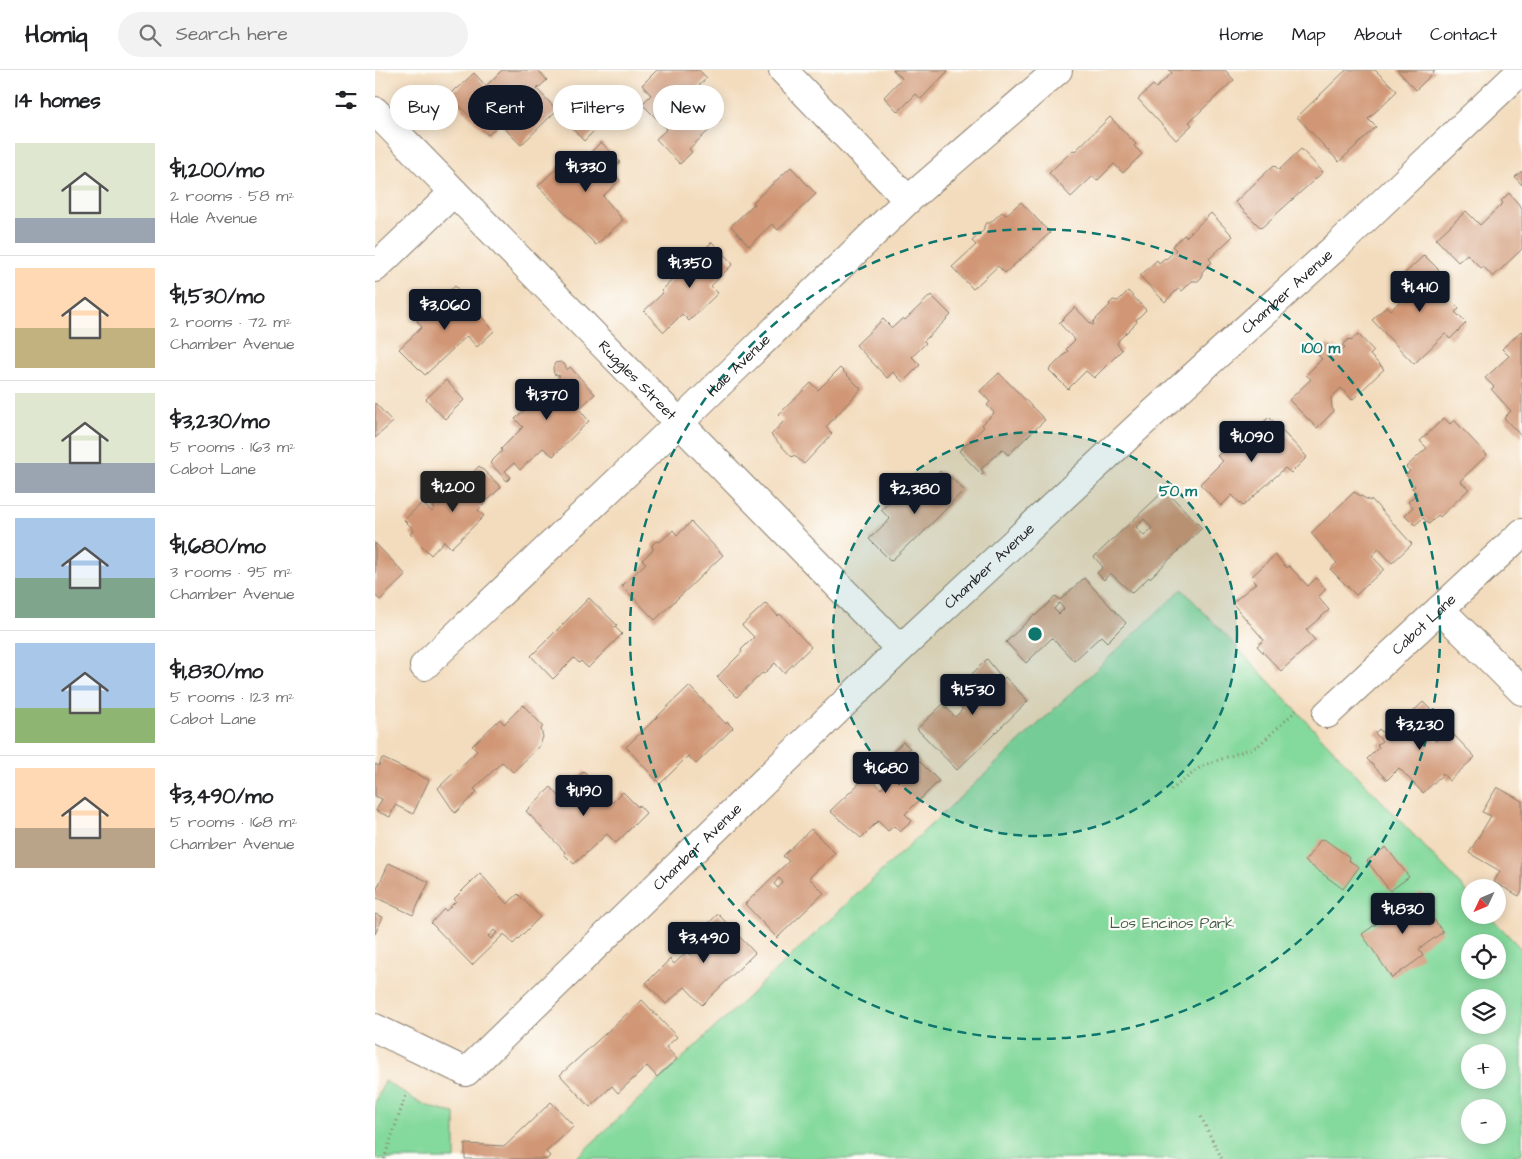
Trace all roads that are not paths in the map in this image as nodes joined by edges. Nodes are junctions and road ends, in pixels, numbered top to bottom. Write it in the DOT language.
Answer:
graph roads {
  1 [pos="783,70"];
  2 [pos="1057,70"];
  3 [pos="1521,70"];
  4 [pos="375,111"];
  5 [pos="454,192"];
  6 [pos="908,200"];
  7 [pos="375,268"];
  8 [pos="680,422"];
  9 [pos="1522,533"];
  10 [pos="1440,609"];
  11 [pos="900,649"];
  12 [pos="424,666"];
  13 [pos="1522,691"];
  14 [pos="1327,714"];
  15 [pos="375,1028"];
  1 -- 6 [label="street"];
  2 -- 6 [label="street, Hale Avenue"];
  3 -- 11 [label="street, Chamber Avenue"];
  4 -- 5 [label="street, Ruggles Street"];
  5 -- 7 [label="street"];
  5 -- 8 [label="street, Ruggles Street"];
  6 -- 8 [label="street, Hale Avenue"];
  8 -- 11 [label="street, Ruggles Street"];
  8 -- 12 [label="street, Hale Avenue"];
  9 -- 10 [label="street, Cabot Lane"];
  10 -- 13 [label="street"];
  10 -- 14 [label="street, Cabot Lane"];
  11 -- 15 [label="street, Chamber Avenue"];
}
